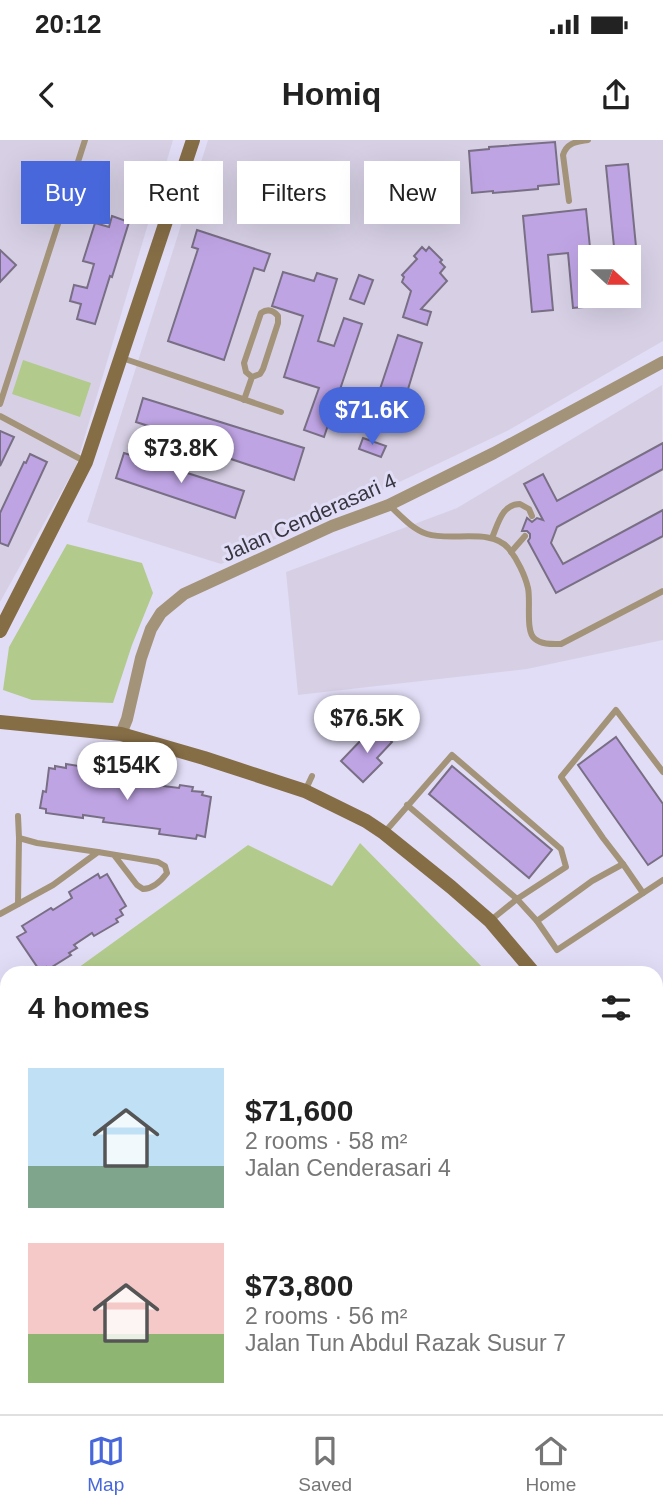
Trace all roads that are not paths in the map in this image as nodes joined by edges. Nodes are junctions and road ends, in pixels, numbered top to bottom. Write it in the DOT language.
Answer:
graph roads {
  1 [pos="85,140"];
  2 [pos="193,140"];
  3 [pos="588,140"];
  4 [pos="569,201"];
  5 [pos="121,357"];
  6 [pos="663,362"];
  7 [pos="252,377"];
  8 [pos="244,400"];
  9 [pos="0,404"];
  10 [pos="281,412"];
  11 [pos="0,416"];
  12 [pos="86,461"];
  13 [pos="389,505"];
  14 [pos="532,516"];
  15 [pos="525,537"];
  16 [pos="492,538"];
  17 [pos="511,552"];
  18 [pos="663,591"];
  19 [pos="0,631"];
  20 [pos="0,722"];
  21 [pos="121,734"];
  22 [pos="663,772"];
  23 [pos="312,776"];
  24 [pos="305,791"];
  25 [pos="407,805"];
  26 [pos="18,816"];
  27 [pos="376,827"];
  28 [pos="19,838"];
  29 [pos="98,852"];
  30 [pos="114,855"];
  31 [pos="623,864"];
  32 [pos="663,880"];
  33 [pos="643,893"];
  34 [pos="517,899"];
  35 [pos="18,904"];
  36 [pos="0,914"];
  37 [pos="490,921"];
  38 [pos="537,921"];
  39 [pos="528,966"];
  1 -- 9 [label="lane"];
  2 -- 5 [label="street"];
  3 -- 4 [label="lane"];
  5 -- 8 [label="lane"];
  5 -- 12 [label="street"];
  6 -- 13 [label="street, Jalan Cenderasari 4"];
  7 -- 7 [label="lane"];
  7 -- 8 [label="lane"];
  8 -- 10 [label="lane"];
  11 -- 12 [label="lane"];
  12 -- 19 [label="street"];
  13 -- 16 [label="lane"];
  13 -- 21 [label="street, Jalan Cenderasari 4"];
  14 -- 16 [label="lane"];
  15 -- 17 [label="lane"];
  16 -- 17 [label="lane"];
  17 -- 18 [label="lane"];
  20 -- 21 [label="street"];
  21 -- 24 [label="street"];
  22 -- 31 [label="lane"];
  23 -- 24 [label="lane"];
  24 -- 27 [label="street"];
  25 -- 27 [label="lane"];
  25 -- 34 [label="lane"];
  25 -- 34 [label="lane"];
  26 -- 28 [label="lane"];
  27 -- 37 [label="street"];
  28 -- 29 [label="lane"];
  28 -- 35 [label="lane"];
  29 -- 30 [label="lane"];
  29 -- 35 [label="lane"];
  30 -- 30 [label="lane"];
  31 -- 33 [label="lane"];
  31 -- 38 [label="lane"];
  32 -- 33 [label="lane"];
  33 -- 38 [label="lane"];
  34 -- 37 [label="lane"];
  34 -- 38 [label="lane"];
  35 -- 36 [label="lane"];
  37 -- 39 [label="street"];
}
